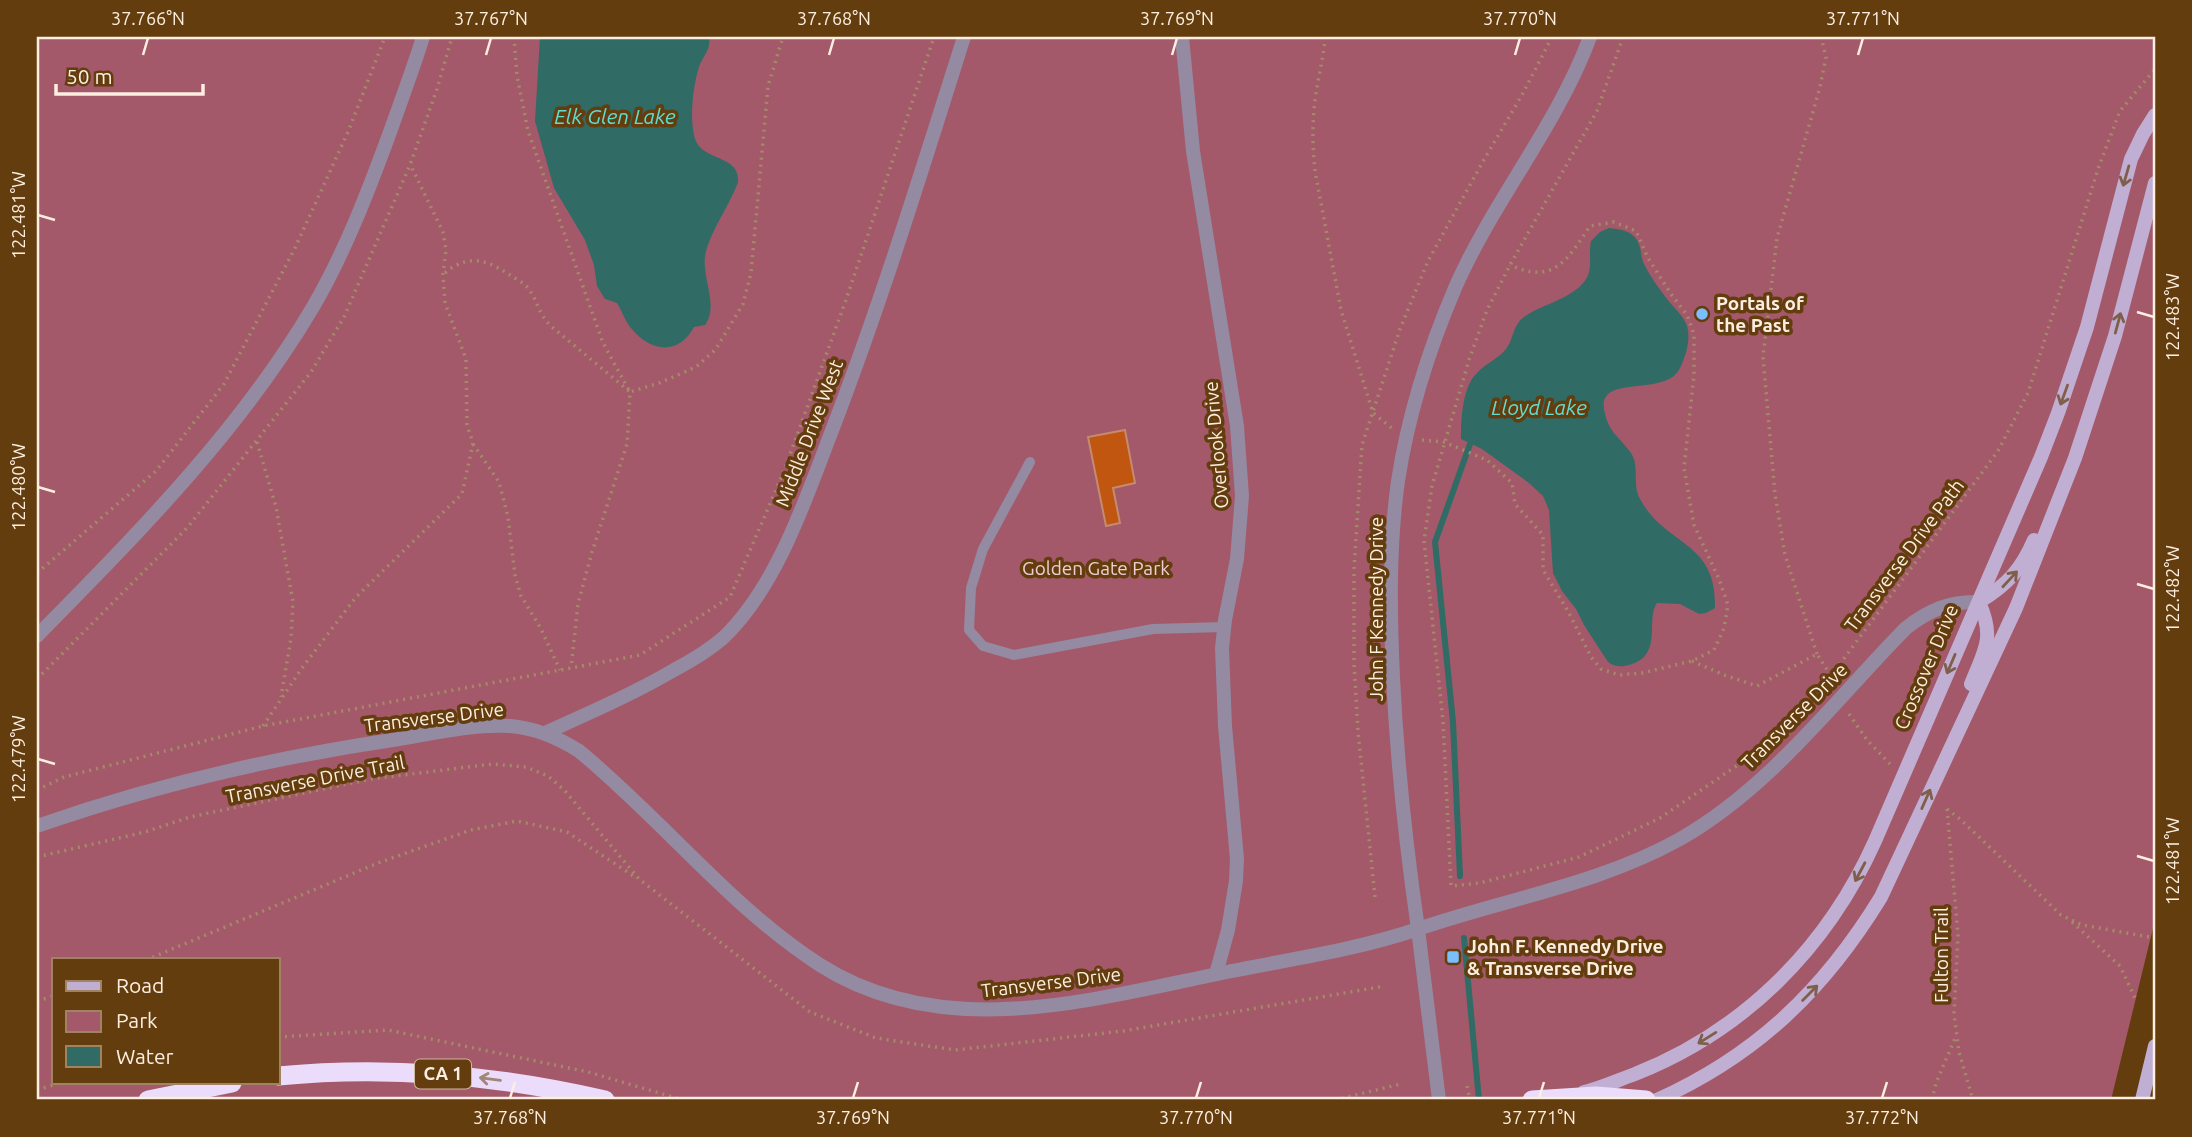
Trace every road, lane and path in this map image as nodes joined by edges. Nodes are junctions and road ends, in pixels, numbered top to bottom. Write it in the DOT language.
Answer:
graph roads {
  1 [pos="385,37"];
  2 [pos="423,37"];
  3 [pos="514,37"];
  4 [pos="783,37"];
  5 [pos="934,37"];
  6 [pos="964,37"];
  7 [pos="1182,37"];
  8 [pos="1325,37"];
  9 [pos="1552,37"];
  10 [pos="1590,37"];
  11 [pos="1623,37"];
  12 [pos="1821,37"];
  13 [pos="2155,69"];
  14 [pos="2155,115"];
  15 [pos="410,164"];
  16 [pos="2155,183"];
  17 [pos="1510,265"];
  18 [pos="443,274"];
  19 [pos="630,392"];
  20 [pos="1373,413"];
  21 [pos="1407,439"];
  22 [pos="257,442"];
  23 [pos="1444,442"];
  24 [pos="473,443"];
  25 [pos="2075,458"];
  26 [pos="1030,462"];
  27 [pos="37,573"];
  28 [pos="1979,602"];
  29 [pos="1224,627"];
  30 [pos="37,636"];
  31 [pos="1817,654"];
  32 [pos="1692,661"];
  33 [pos="571,668"];
  34 [pos="560,670"];
  35 [pos="1831,676"];
  36 [pos="281,700"];
  37 [pos="1849,714"];
  38 [pos="1962,723"];
  39 [pos="263,726"];
  40 [pos="545,733"];
  41 [pos="1892,767"];
  42 [pos="37,790"];
  43 [pos="37,826"];
  44 [pos="37,857"];
  45 [pos="1375,897"];
  46 [pos="2070,920"];
  47 [pos="1418,929"];
  48 [pos="2155,938"];
  49 [pos="151,958"];
  50 [pos="1216,974"];
  51 [pos="2136,1000"];
  52 [pos="1957,1034"];
  53 [pos="280,1037"];
  54 [pos="2155,1046"];
  55 [pos="280,1076"];
  56 [pos="57,1084"];
  57 [pos="227,1084"];
  58 [pos="1401,1084"];
  59 [pos="1467,1086"];
  60 [pos="37,1090"];
  61 [pos="1562,1097"];
  62 [pos="148,1100"];
  63 [pos="605,1100"];
  64 [pos="683,1100"];
  65 [pos="1335,1100"];
  66 [pos="1439,1100"];
  67 [pos="1470,1100"];
  68 [pos="1532,1100"];
  69 [pos="1646,1100"];
  70 [pos="1657,1100"];
  71 [pos="1932,1100"];
  72 [pos="1973,1100"];
  73 [pos="2142,1100"];
  1 -- 27 [label="path"];
  2 -- 30 [label="street"];
  3 -- 19 [label="path"];
  4 -- 19 [label="path"];
  5 -- 33 [label="path"];
  6 -- 40 [label="street, Middle Drive West"];
  7 -- 29 [label="street, Overlook Drive"];
  8 -- 20 [label="path"];
  9 -- 20 [label="path"];
  10 -- 21 [label="street, John F Kennedy Drive"];
  11 -- 17 [label="path"];
  12 -- 31 [label="path"];
  13 -- 35 [label="path, Transverse Drive Path"];
  14 -- 28 [label="main road, Crossover Drive, one-way"];
  15 -- 18 [label="path"];
  25 -- 16 [label="main road, one-way"];
  17 -- 23 [label="path"];
  17 -- 32 [label="path"];
  18 -- 19 [label="path"];
  18 -- 24 [label="path"];
  19 -- 33 [label="path"];
  20 -- 45 [label="path"];
  21 -- 23 [label="path"];
  21 -- 47 [label="street, John F Kennedy Drive"];
  22 -- 36 [label="path"];
  23 -- 32 [label="path"];
  23 -- 35 [label="path, Transverse Drive Path"];
  24 -- 34 [label="path"];
  24 -- 36 [label="path"];
  28 -- 25 [label="main road, one-way"];
  25 -- 38 [label="main road"];
  26 -- 29 [label="lane"];
  28 -- 38 [label="main road"];
  28 -- 47 [label="street, Transverse Drive"];
  28 -- 61 [label="main road, Crossover Drive, one-way"];
  29 -- 50 [label="street, Overlook Drive"];
  31 -- 32 [label="path"];
  31 -- 35 [label="path"];
  33 -- 34 [label="path"];
  34 -- 39 [label="path"];
  36 -- 39 [label="path"];
  37 -- 41 [label="path"];
  70 -- 38 [label="main road, one-way"];
  39 -- 42 [label="path"];
  40 -- 43 [label="street, Transverse Drive"];
  40 -- 50 [label="street, Transverse Drive"];
  44 -- 49 [label="path, Transverse Drive Trail"];
  46 -- 48 [label="path"];
  46 -- 51 [label="path"];
  46 -- 52 [label="path, Fulton Trail"];
  47 -- 50 [label="street, Transverse Drive"];
  47 -- 66 [label="street, John F Kennedy Drive"];
  52 -- 71 [label="path"];
  52 -- 72 [label="path, Fulton Trail"];
  53 -- 64 [label="path"];
  54 -- 73 [label="main road"];
  63 -- 55 [label="highway, CA 1, one-way"];
  56 -- 60 [label="path"];
  57 -- 62 [label="highway"];
  58 -- 65 [label="path"];
  59 -- 67 [label="path"];
  61 -- 68 [label="highway, Crossover Drive"];
  61 -- 69 [label="highway, Crossover Drive"];
}
